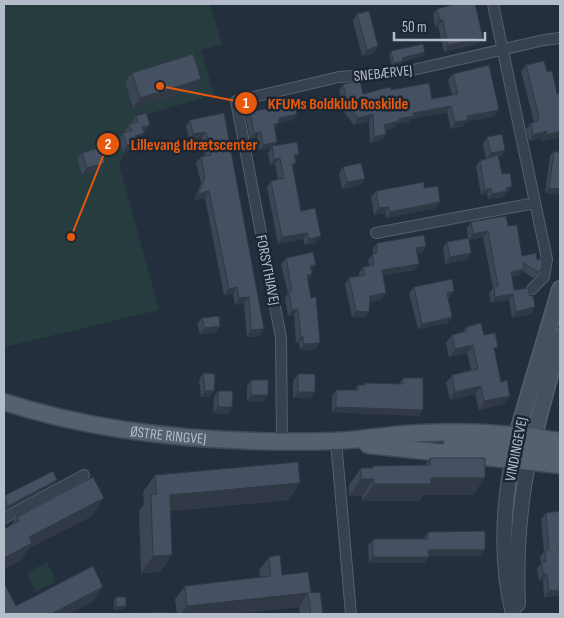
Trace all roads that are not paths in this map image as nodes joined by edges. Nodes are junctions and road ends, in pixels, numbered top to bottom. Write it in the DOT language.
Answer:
graph roads {
  1 [pos="493,4"];
  2 [pos="560,38"];
  3 [pos="503,49"];
  4 [pos="236,101"];
  5 [pos="534,204"];
  6 [pos="376,234"];
  7 [pos="532,289"];
  8 [pos="560,289"];
  9 [pos="560,337"];
  10 [pos="4,402"];
  11 [pos="336,441"];
  12 [pos="560,441"];
  13 [pos="282,442"];
  14 [pos="514,447"];
  15 [pos="531,449"];
  16 [pos="560,453"];
  17 [pos="560,465"];
  18 [pos="84,475"];
  19 [pos="4,518"];
  20 [pos="351,614"];
  21 [pos="513,614"];
  22 [pos="519,614"];
  1 -- 3 [label="street"];
  2 -- 3 [label="street, SNEBÆRVEJ"];
  3 -- 4 [label="street, SNEBÆRVEJ"];
  3 -- 5 [label="street"];
  4 -- 13 [label="street, FORSYTHIAVEJ"];
  5 -- 6 [label="street"];
  5 -- 7 [label="street"];
  8 -- 14 [label="main road, VINDINGEVEJ"];
  9 -- 15 [label="main road, VINDINGEVEJ"];
  10 -- 13 [label="main road, ØSTRE RINGVEJ"];
  11 -- 13 [label="main road, ØSTRE RINGVEJ"];
  11 -- 14 [label="main road, ØSTRE RINGVEJ"];
  11 -- 14 [label="main road, ØSTRE RINGVEJ"];
  11 -- 20 [label="street"];
  12 -- 15 [label="main road, ØSTRE RINGVEJ"];
  14 -- 15 [label="main road, ØSTRE RINGVEJ"];
  14 -- 15 [label="main road, ØSTRE RINGVEJ"];
  14 -- 21 [label="street, VINDINGEVEJ"];
  15 -- 16 [label="main road"];
  15 -- 17 [label="main road, ØSTRE RINGVEJ"];
  15 -- 22 [label="street, VINDINGEVEJ"];
  18 -- 19 [label="street"];
}
